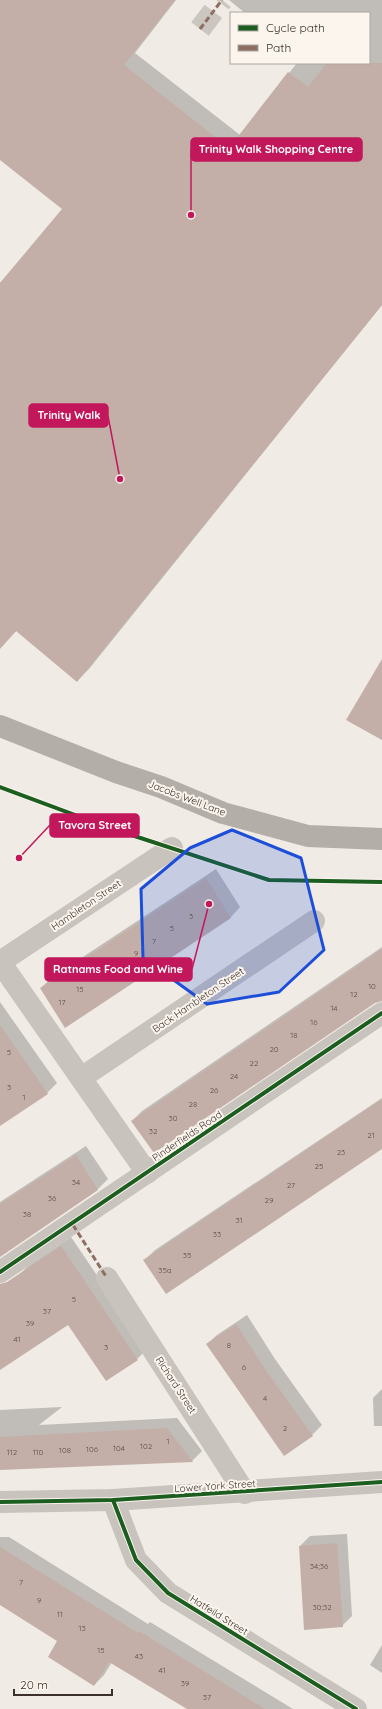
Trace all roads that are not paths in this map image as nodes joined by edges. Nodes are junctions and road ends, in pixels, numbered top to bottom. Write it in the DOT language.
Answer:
graph roads {
  1 [pos="0,726"];
  2 [pos="382,839"];
  3 [pos="172,848"];
  4 [pos="314,921"];
  5 [pos="0,962"];
  6 [pos="382,1013"];
  7 [pos="81,1078"];
  8 [pos="147,1173"];
  9 [pos="0,1272"];
  10 [pos="107,1278"];
  11 [pos="382,1482"];
  12 [pos="245,1492"];
  13 [pos="113,1500"];
  14 [pos="0,1502"];
  15 [pos="349,1707"];
  1 -- 2 [label="highway, Jacobs Well Lane"];
  3 -- 5 [label="street, Hambleton Street"];
  4 -- 7 [label="street, Back Hambleton Street"];
  5 -- 7 [label="street"];
  6 -- 8 [label="street, Pinderfields Road"];
  7 -- 8 [label="street"];
  8 -- 9 [label="street, Pinderfields Road"];
  10 -- 12 [label="street, Richard Street"];
  11 -- 12 [label="street, Lower York Street"];
  12 -- 13 [label="street, Lower York Street"];
  13 -- 14 [label="street, Lower York Street"];
  13 -- 15 [label="street, Hatfeild Street"];
}
